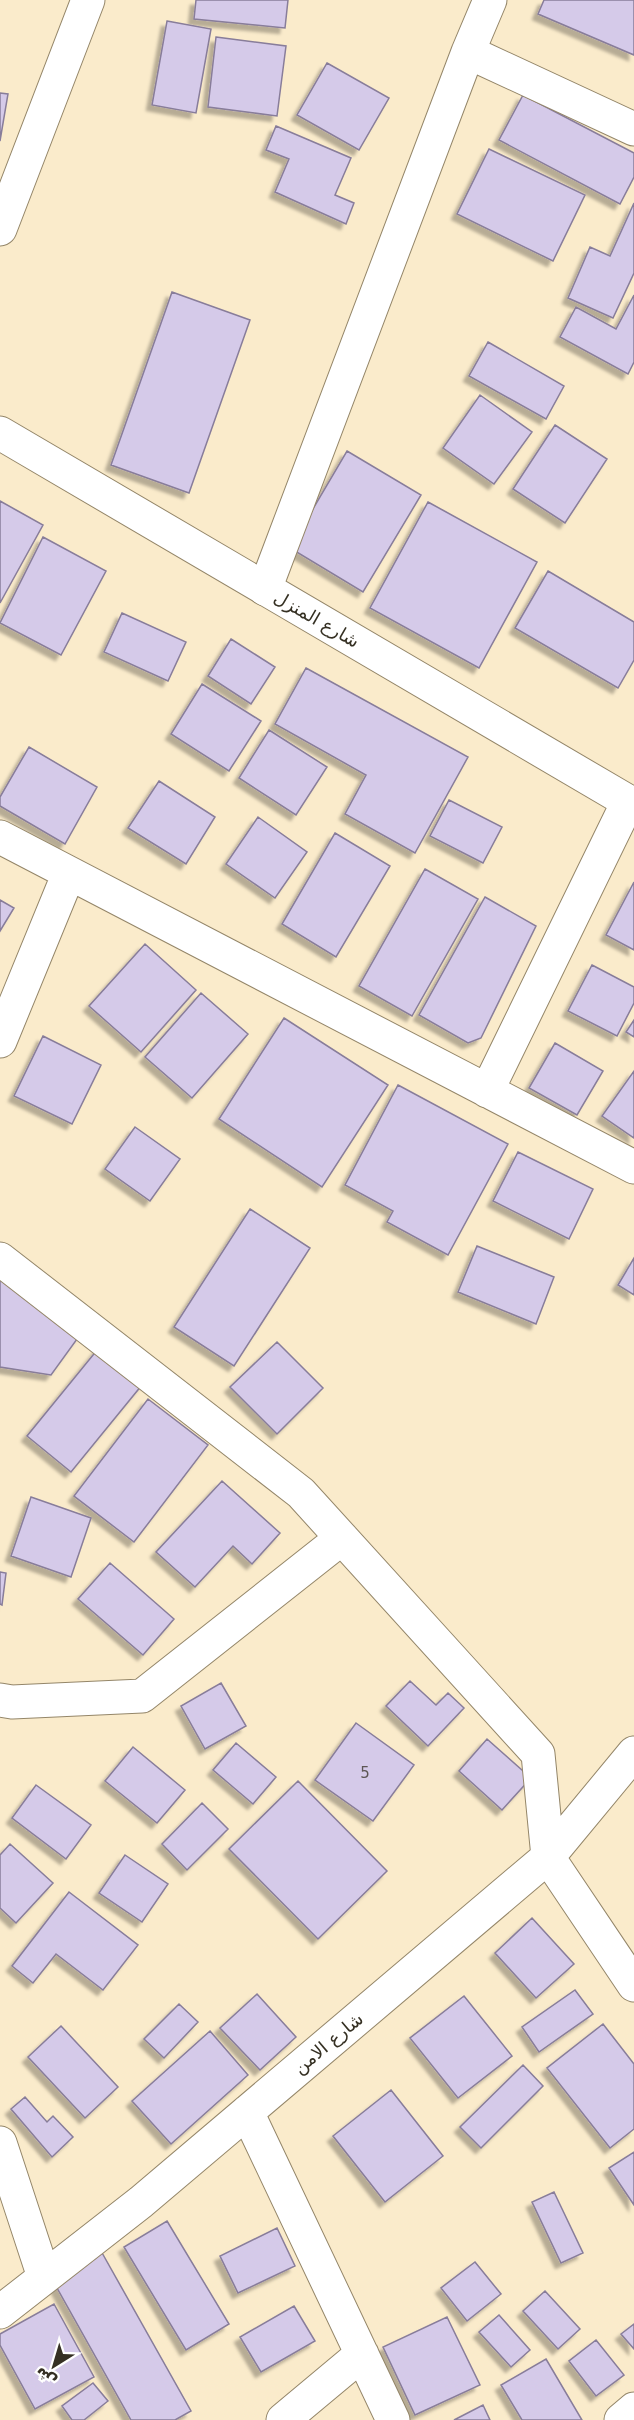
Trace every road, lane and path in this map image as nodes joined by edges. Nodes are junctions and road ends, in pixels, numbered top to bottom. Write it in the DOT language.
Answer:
graph roads {
  1 [pos="88,0"];
  2 [pos="490,0"];
  3 [pos="468,52"];
  4 [pos="634,129"];
  5 [pos="0,229"];
  6 [pos="0,433"];
  7 [pos="265,589"];
  8 [pos="631,803"];
  9 [pos="0,837"];
  10 [pos="69,873"];
  11 [pos="0,1041"];
  12 [pos="487,1090"];
  13 [pos="634,1167"];
  14 [pos="0,1259"];
  15 [pos="342,1538"];
  16 [pos="0,1700"];
  17 [pos="634,1753"];
  18 [pos="548,1857"];
  19 [pos="634,1985"];
  20 [pos="247,2112"];
  21 [pos="0,2143"];
  22 [pos="44,2277"];
  23 [pos="0,2312"];
  24 [pos="362,2354"];
  25 [pos="634,2409"];
  26 [pos="283,2420"];
  27 [pos="393,2420"];
  28 [pos="621,2420"];
  1 -- 5 [label="street"];
  2 -- 3 [label="street"];
  3 -- 4 [label="street"];
  3 -- 7 [label="street"];
  6 -- 7 [label="street, شارع المنزل"];
  7 -- 8 [label="street, شارع المنزل"];
  8 -- 12 [label="street"];
  9 -- 10 [label="street"];
  10 -- 11 [label="street"];
  10 -- 12 [label="street"];
  12 -- 13 [label="street"];
  14 -- 15 [label="street"];
  15 -- 16 [label="street"];
  15 -- 18 [label="street"];
  17 -- 18 [label="street, شارع الامن"];
  18 -- 19 [label="street"];
  18 -- 20 [label="street, شارع الامن"];
  20 -- 22 [label="street, شارع الامن"];
  20 -- 24 [label="street"];
  21 -- 22 [label="street"];
  22 -- 23 [label="street, شارع الامن"];
  24 -- 26 [label="street"];
  24 -- 27 [label="street"];
  25 -- 28 [label="street"];
}
